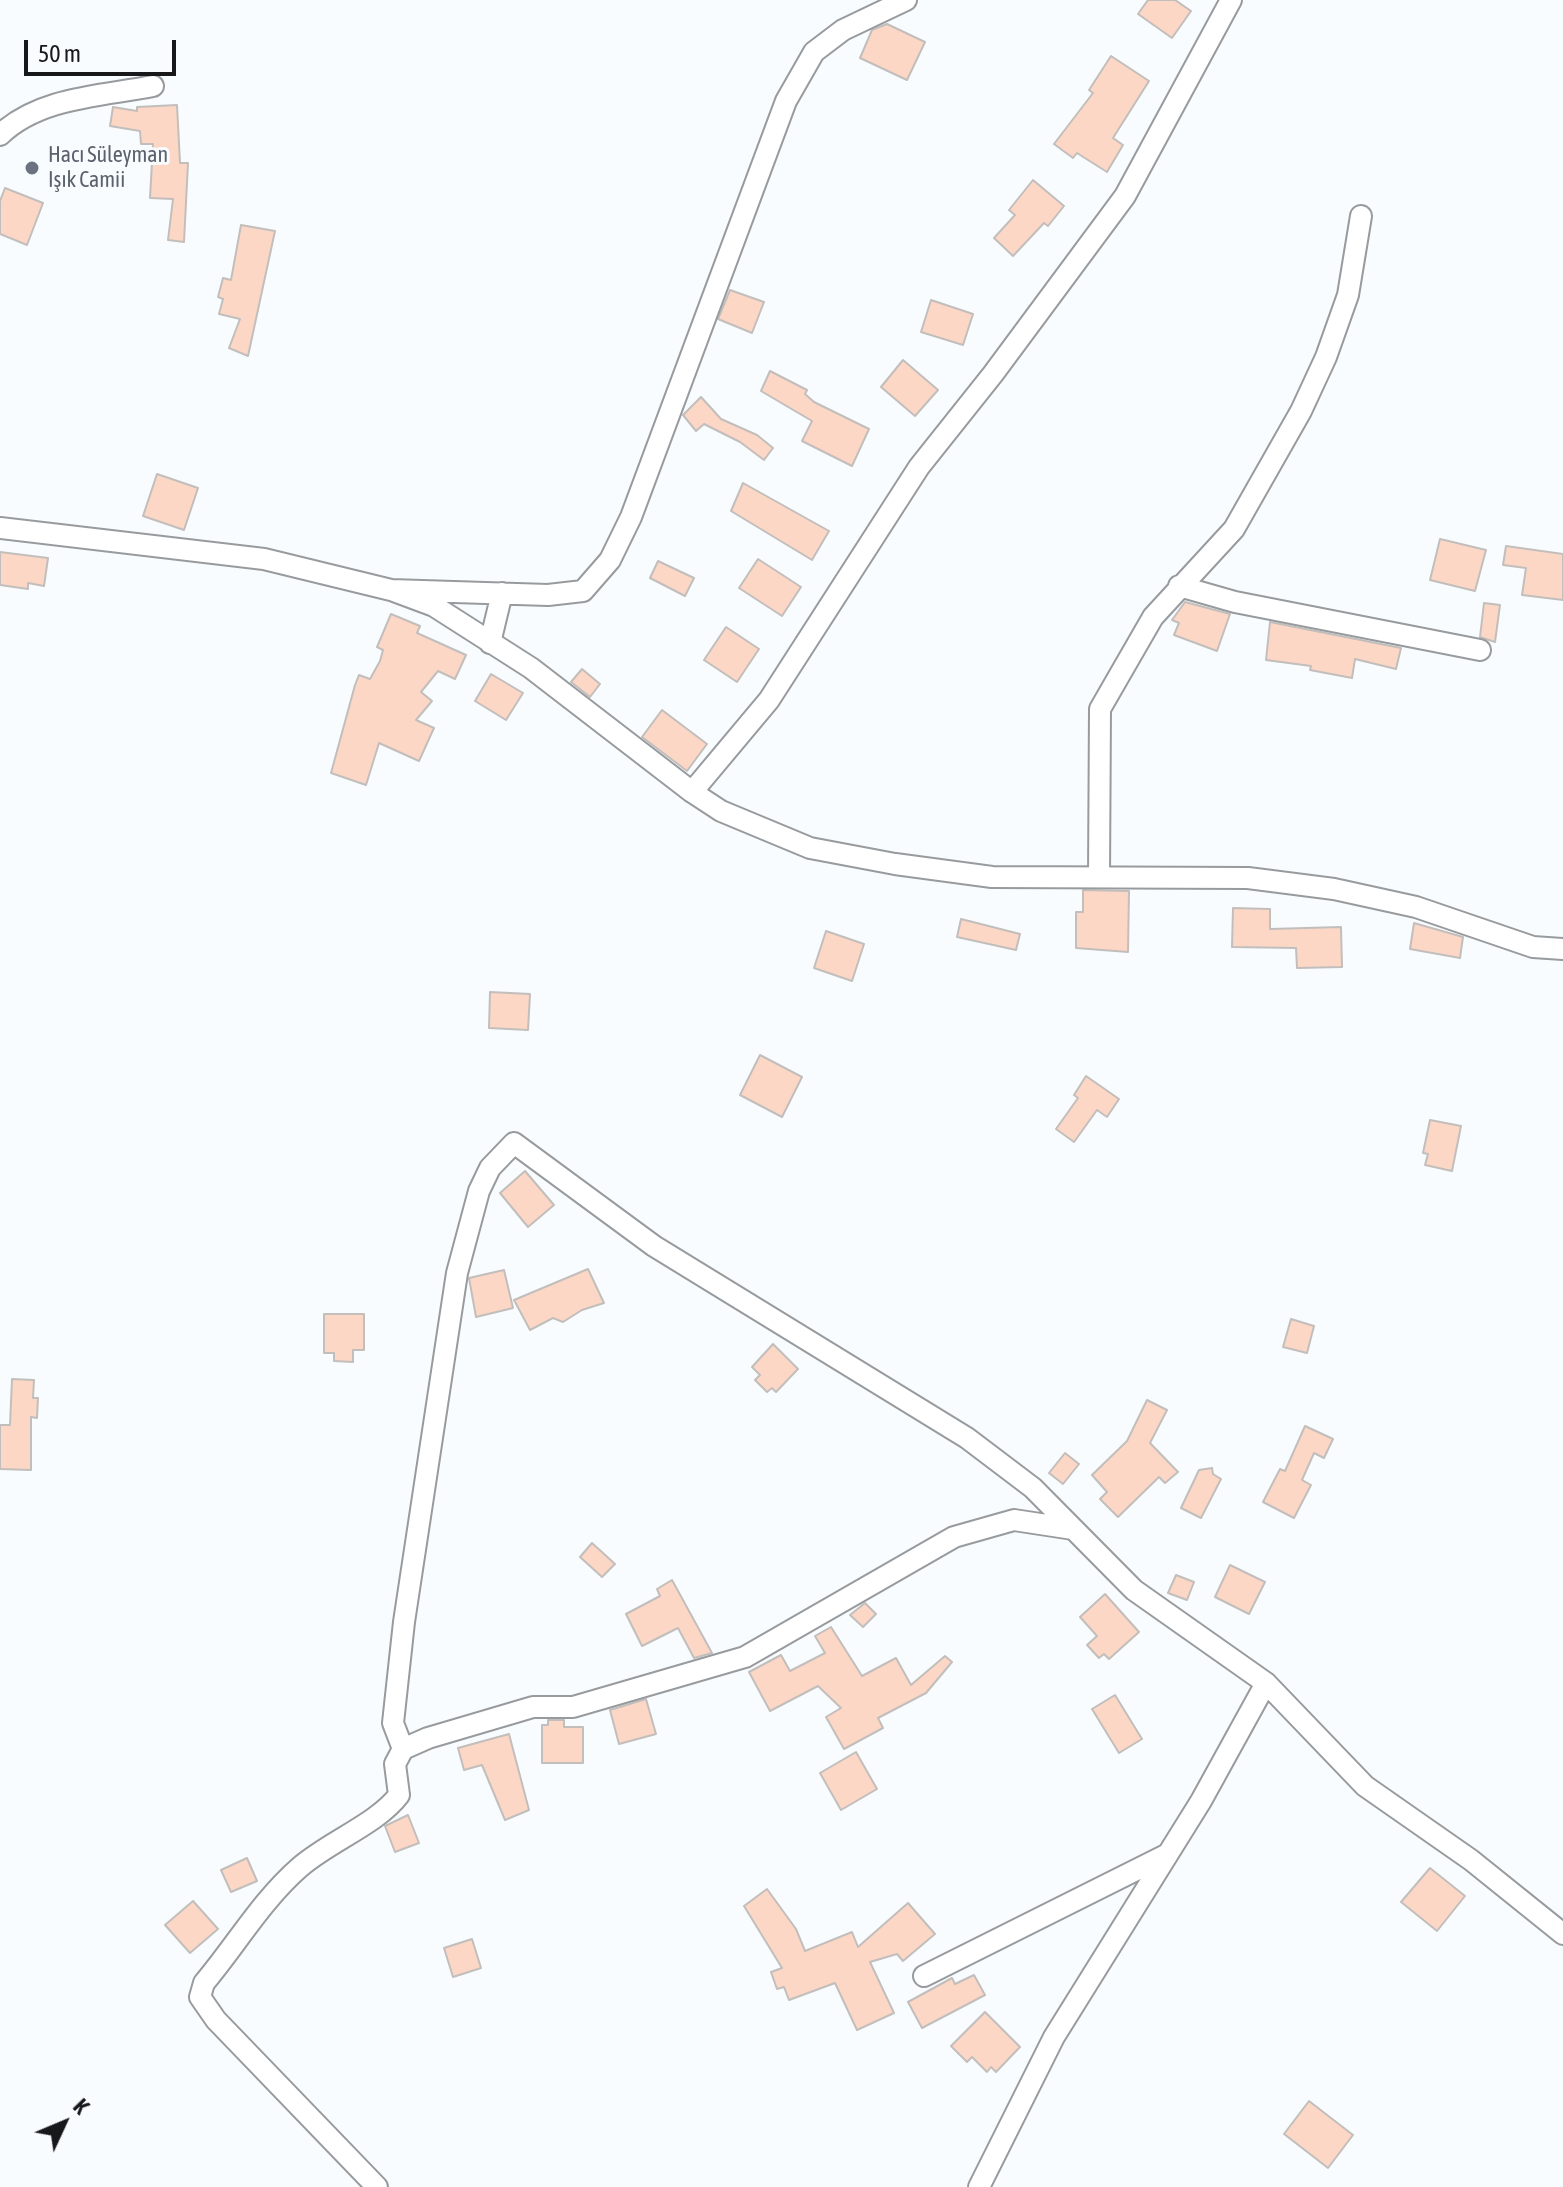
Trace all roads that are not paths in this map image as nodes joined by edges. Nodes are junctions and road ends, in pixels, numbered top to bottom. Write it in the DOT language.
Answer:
graph roads {
  1 [pos="906,0"];
  2 [pos="1231,0"];
  3 [pos="153,86"];
  4 [pos="0,135"];
  5 [pos="1361,216"];
  6 [pos="0,528"];
  7 [pos="1179,586"];
  8 [pos="391,590"];
  9 [pos="502,593"];
  10 [pos="490,643"];
  11 [pos="1480,650"];
  12 [pos="692,792"];
  13 [pos="1099,877"];
  14 [pos="1563,949"];
  15 [pos="1073,1529"];
  16 [pos="1266,1683"];
  17 [pos="403,1749"];
  18 [pos="1168,1854"];
  19 [pos="1563,1934"];
  20 [pos="924,1976"];
  21 [pos="377,2187"];
  22 [pos="979,2187"];
  1 -- 9 [label="street"];
  2 -- 12 [label="street"];
  3 -- 4 [label="street"];
  5 -- 7 [label="street"];
  6 -- 8 [label="street"];
  7 -- 11 [label="street"];
  7 -- 13 [label="street"];
  8 -- 9 [label="street"];
  8 -- 10 [label="street"];
  9 -- 10 [label="street"];
  10 -- 12 [label="street"];
  12 -- 13 [label="street"];
  13 -- 14 [label="street"];
  15 -- 16 [label="street"];
  15 -- 17 [label="street"];
  15 -- 17 [label="street"];
  16 -- 18 [label="street"];
  16 -- 19 [label="street"];
  17 -- 21 [label="street"];
  18 -- 20 [label="street"];
  18 -- 22 [label="street"];
}
